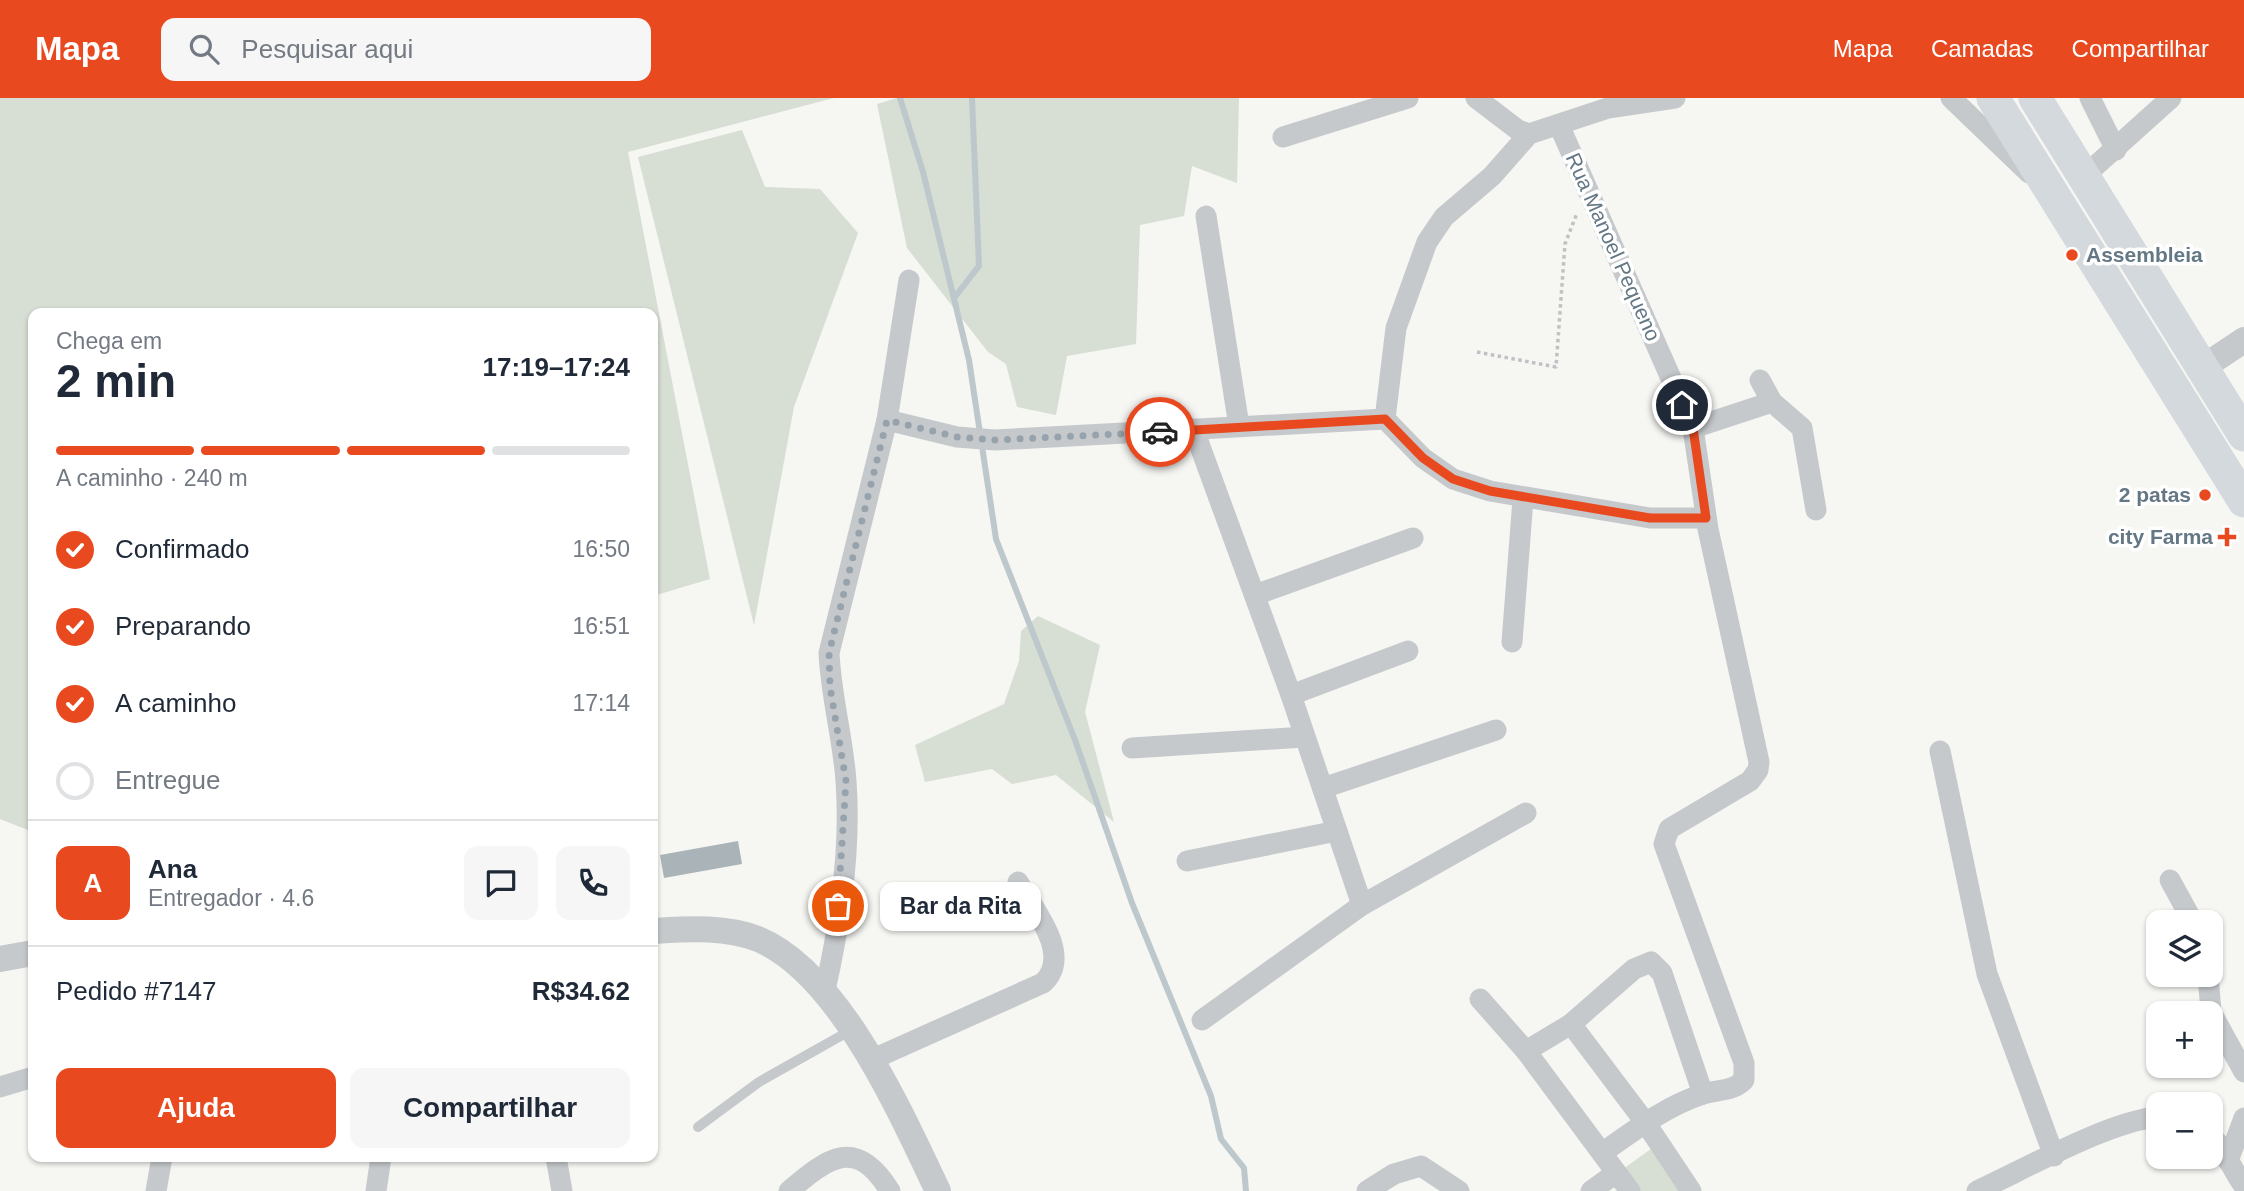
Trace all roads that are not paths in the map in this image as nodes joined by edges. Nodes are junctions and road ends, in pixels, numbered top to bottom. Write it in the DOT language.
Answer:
graph roads {
  1 [pos="1408,98"];
  2 [pos="1476,98"];
  3 [pos="1675,98"];
  4 [pos="1951,98"];
  5 [pos="1993,98"];
  6 [pos="2035,98"];
  7 [pos="2090,98"];
  8 [pos="2171,98"];
  9 [pos="1559,125"];
  10 [pos="1529,134"];
  11 [pos="1283,137"];
  12 [pos="2116,150"];
  13 [pos="2082,178"];
  14 [pos="2052,192"];
  15 [pos="1206,216"];
  16 [pos="909,280"];
  17 [pos="2244,340"];
  18 [pos="2202,368"];
  19 [pos="1760,380"];
  20 [pos="1772,402"];
  21 [pos="1385,419"];
  22 [pos="887,420"];
  23 [pos="1239,426"];
  24 [pos="1693,428"];
  25 [pos="1194,430"];
  26 [pos="2244,435"];
  27 [pos="1523,499"];
  28 [pos="2244,501"];
  29 [pos="1816,510"];
  30 [pos="1706,518"];
  31 [pos="1413,538"];
  32 [pos="1255,595"];
  33 [pos="1512,642"];
  34 [pos="1408,651"];
  35 [pos="1291,695"];
  36 [pos="1496,730"];
  37 [pos="1304,737"];
  38 [pos="1132,748"];
  39 [pos="1940,751"];
  40 [pos="1323,788"];
  41 [pos="1526,813"];
  42 [pos="1337,831"];
  43 [pos="1187,861"];
  44 [pos="2170,880"];
  45 [pos="1018,882"];
  46 [pos="1362,905"];
  47 [pos="2186,910"];
  48 [pos="658,931"];
  49 [pos="28,954"];
  50 [pos="0,959"];
  51 [pos="2209,987"];
  52 [pos="824,990"];
  53 [pos="1480,999"];
  54 [pos="1202,1020"];
  55 [pos="1572,1024"];
  56 [pos="853,1029"];
  57 [pos="1526,1051"];
  58 [pos="871,1060"];
  59 [pos="2242,1060"];
  60 [pos="28,1079"];
  61 [pos="0,1087"];
  62 [pos="1703,1094"];
  63 [pos="2146,1118"];
  64 [pos="2244,1118"];
  65 [pos="1645,1122"];
  66 [pos="698,1127"];
  67 [pos="2223,1150"];
  68 [pos="1602,1153"];
  69 [pos="2054,1156"];
  70 [pos="2228,1161"];
  71 [pos="161,1162"];
  72 [pos="380,1162"];
  73 [pos="557,1162"];
  74 [pos="1616,1173"];
  75 [pos="2244,1186"];
  76 [pos="156,1191"];
  77 [pos="376,1191"];
  78 [pos="562,1191"];
  79 [pos="789,1191"];
  80 [pos="890,1191"];
  81 [pos="938,1191"];
  82 [pos="1367,1191"];
  83 [pos="1458,1191"];
  84 [pos="1591,1191"];
  85 [pos="1630,1191"];
  86 [pos="1691,1191"];
  87 [pos="1978,1191"];
  1 -- 11 [label="street"];
  2 -- 10 [label="street"];
  3 -- 9 [label="street, Rua Manoel Pequeno"];
  4 -- 14 [label="street"];
  5 -- 14 [label="highway"];
  6 -- 13 [label="highway"];
  7 -- 12 [label="street"];
  8 -- 12 [label="street"];
  9 -- 10 [label="street"];
  9 -- 24 [label="street, Rua Manoel Pequeno"];
  10 -- 21 [label="street"];
  12 -- 13 [label="street"];
  13 -- 18 [label="highway"];
  14 -- 28 [label="highway"];
  15 -- 23 [label="street"];
  16 -- 22 [label="street"];
  17 -- 18 [label="street"];
  18 -- 26 [label="highway"];
  19 -- 20 [label="street"];
  20 -- 24 [label="street"];
  20 -- 29 [label="street"];
  21 -- 23 [label="street"];
  21 -- 27 [label="street"];
  22 -- 25 [label="street"];
  22 -- 52 [label="street"];
  23 -- 25 [label="street"];
  24 -- 30 [label="street, Rua Manoel Pequeno"];
  25 -- 32 [label="street"];
  27 -- 30 [label="street"];
  27 -- 33 [label="street"];
  30 -- 62 [label="street, Rua Manoel Pequeno"];
  31 -- 32 [label="street"];
  32 -- 35 [label="street"];
  34 -- 35 [label="street"];
  35 -- 37 [label="street"];
  36 -- 40 [label="street"];
  37 -- 38 [label="street"];
  37 -- 40 [label="street"];
  39 -- 69 [label="street"];
  40 -- 42 [label="street"];
  41 -- 46 [label="street"];
  42 -- 43 [label="street"];
  42 -- 46 [label="street"];
  44 -- 47 [label="street"];
  45 -- 58 [label="street"];
  46 -- 54 [label="street"];
  48 -- 52 [label="street"];
  49 -- 50 [label="street"];
  51 -- 59 [label="street"];
  52 -- 56 [label="street"];
  53 -- 57 [label="street"];
  55 -- 57 [label="street"];
  55 -- 62 [label="street"];
  55 -- 65 [label="street"];
  56 -- 58 [label="street"];
  56 -- 66 [label="lane"];
  57 -- 68 [label="street"];
  58 -- 81 [label="street"];
  60 -- 61 [label="street"];
  62 -- 65 [label="street"];
  63 -- 69 [label="street"];
  64 -- 70 [label="street"];
  65 -- 68 [label="street"];
  65 -- 86 [label="street"];
  67 -- 70 [label="street"];
  68 -- 74 [label="street"];
  69 -- 87 [label="street"];
  70 -- 75 [label="street"];
  71 -- 76 [label="street"];
  72 -- 77 [label="street"];
  73 -- 78 [label="street"];
  74 -- 84 [label="street"];
  74 -- 85 [label="street"];
  79 -- 80 [label="street"];
  82 -- 83 [label="street"];
}
